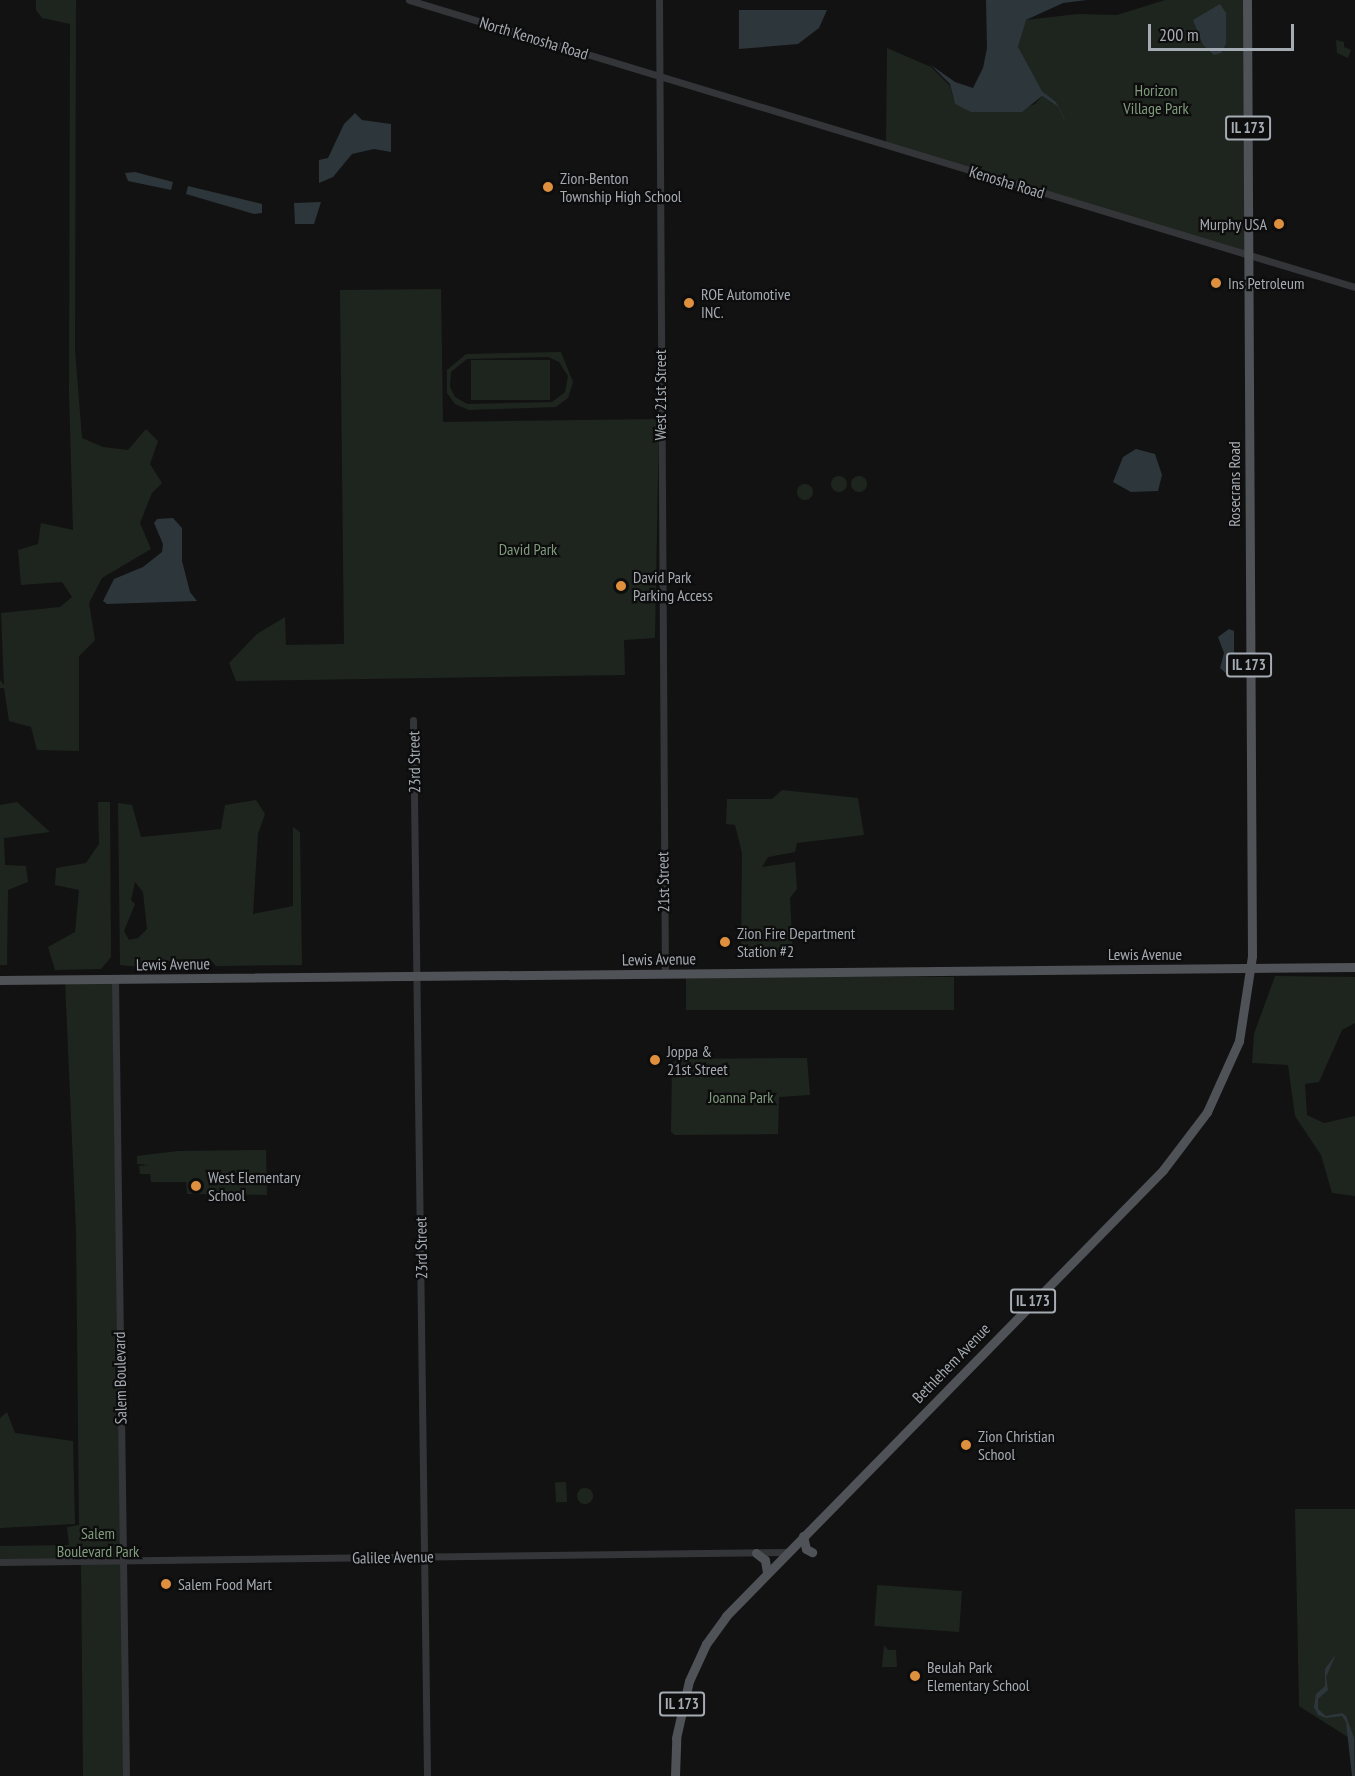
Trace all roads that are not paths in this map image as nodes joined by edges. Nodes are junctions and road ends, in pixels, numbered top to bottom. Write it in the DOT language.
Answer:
graph roads {
  1 [pos="409,0"];
  2 [pos="659,0"];
  3 [pos="1247,0"];
  4 [pos="659,76"];
  5 [pos="1249,256"];
  6 [pos="1355,287"];
  7 [pos="414,720"];
  8 [pos="662,791"];
  9 [pos="1355,967"];
  10 [pos="1251,968"];
  11 [pos="665,974"];
  12 [pos="418,976"];
  13 [pos="115,979"];
  14 [pos="0,980"];
  15 [pos="803,1536"];
  16 [pos="756,1552"];
  17 [pos="787,1552"];
  18 [pos="812,1552"];
  19 [pos="424,1557"];
  20 [pos="123,1560"];
  21 [pos="0,1562"];
  22 [pos="767,1572"];
  23 [pos="126,1776"];
  24 [pos="427,1776"];
  25 [pos="675,1776"];
  1 -- 4 [label="street, North Kenosha Road"];
  2 -- 4 [label="street, West 21st Street"];
  3 -- 5 [label="main road, Rosecrans Road / IL 173"];
  4 -- 5 [label="street, Kenosha Road"];
  4 -- 8 [label="street, West 21st Street"];
  5 -- 6 [label="street, Kenosha Road"];
  5 -- 10 [label="main road, Rosecrans Road / IL 173"];
  7 -- 12 [label="street, 23rd Street"];
  8 -- 11 [label="street, 21st Street"];
  9 -- 10 [label="main road, Lewis Avenue"];
  10 -- 11 [label="main road, Lewis Avenue"];
  10 -- 15 [label="main road, Bethlehem Avenue / IL 173"];
  11 -- 12 [label="main road, Lewis Avenue"];
  12 -- 13 [label="main road, Lewis Avenue"];
  12 -- 19 [label="street, 23rd Street"];
  13 -- 14 [label="main road, Lewis Avenue"];
  13 -- 20 [label="street, Salem Boulevard"];
  15 -- 17 [label="main road, Bethlehem Avenue / IL 173"];
  15 -- 18 [label="main road"];
  16 -- 17 [label="street, Galilee Avenue"];
  16 -- 19 [label="street, Galilee Avenue"];
  16 -- 22 [label="main road"];
  17 -- 22 [label="main road, Bethlehem Avenue / IL 173"];
  19 -- 20 [label="street, Galilee Avenue"];
  19 -- 24 [label="street, 23rd Street"];
  20 -- 21 [label="street, Galilee Avenue"];
  20 -- 23 [label="street, Salem Boulevard"];
  22 -- 25 [label="main road, Bethlehem Avenue / IL 173"];
}
